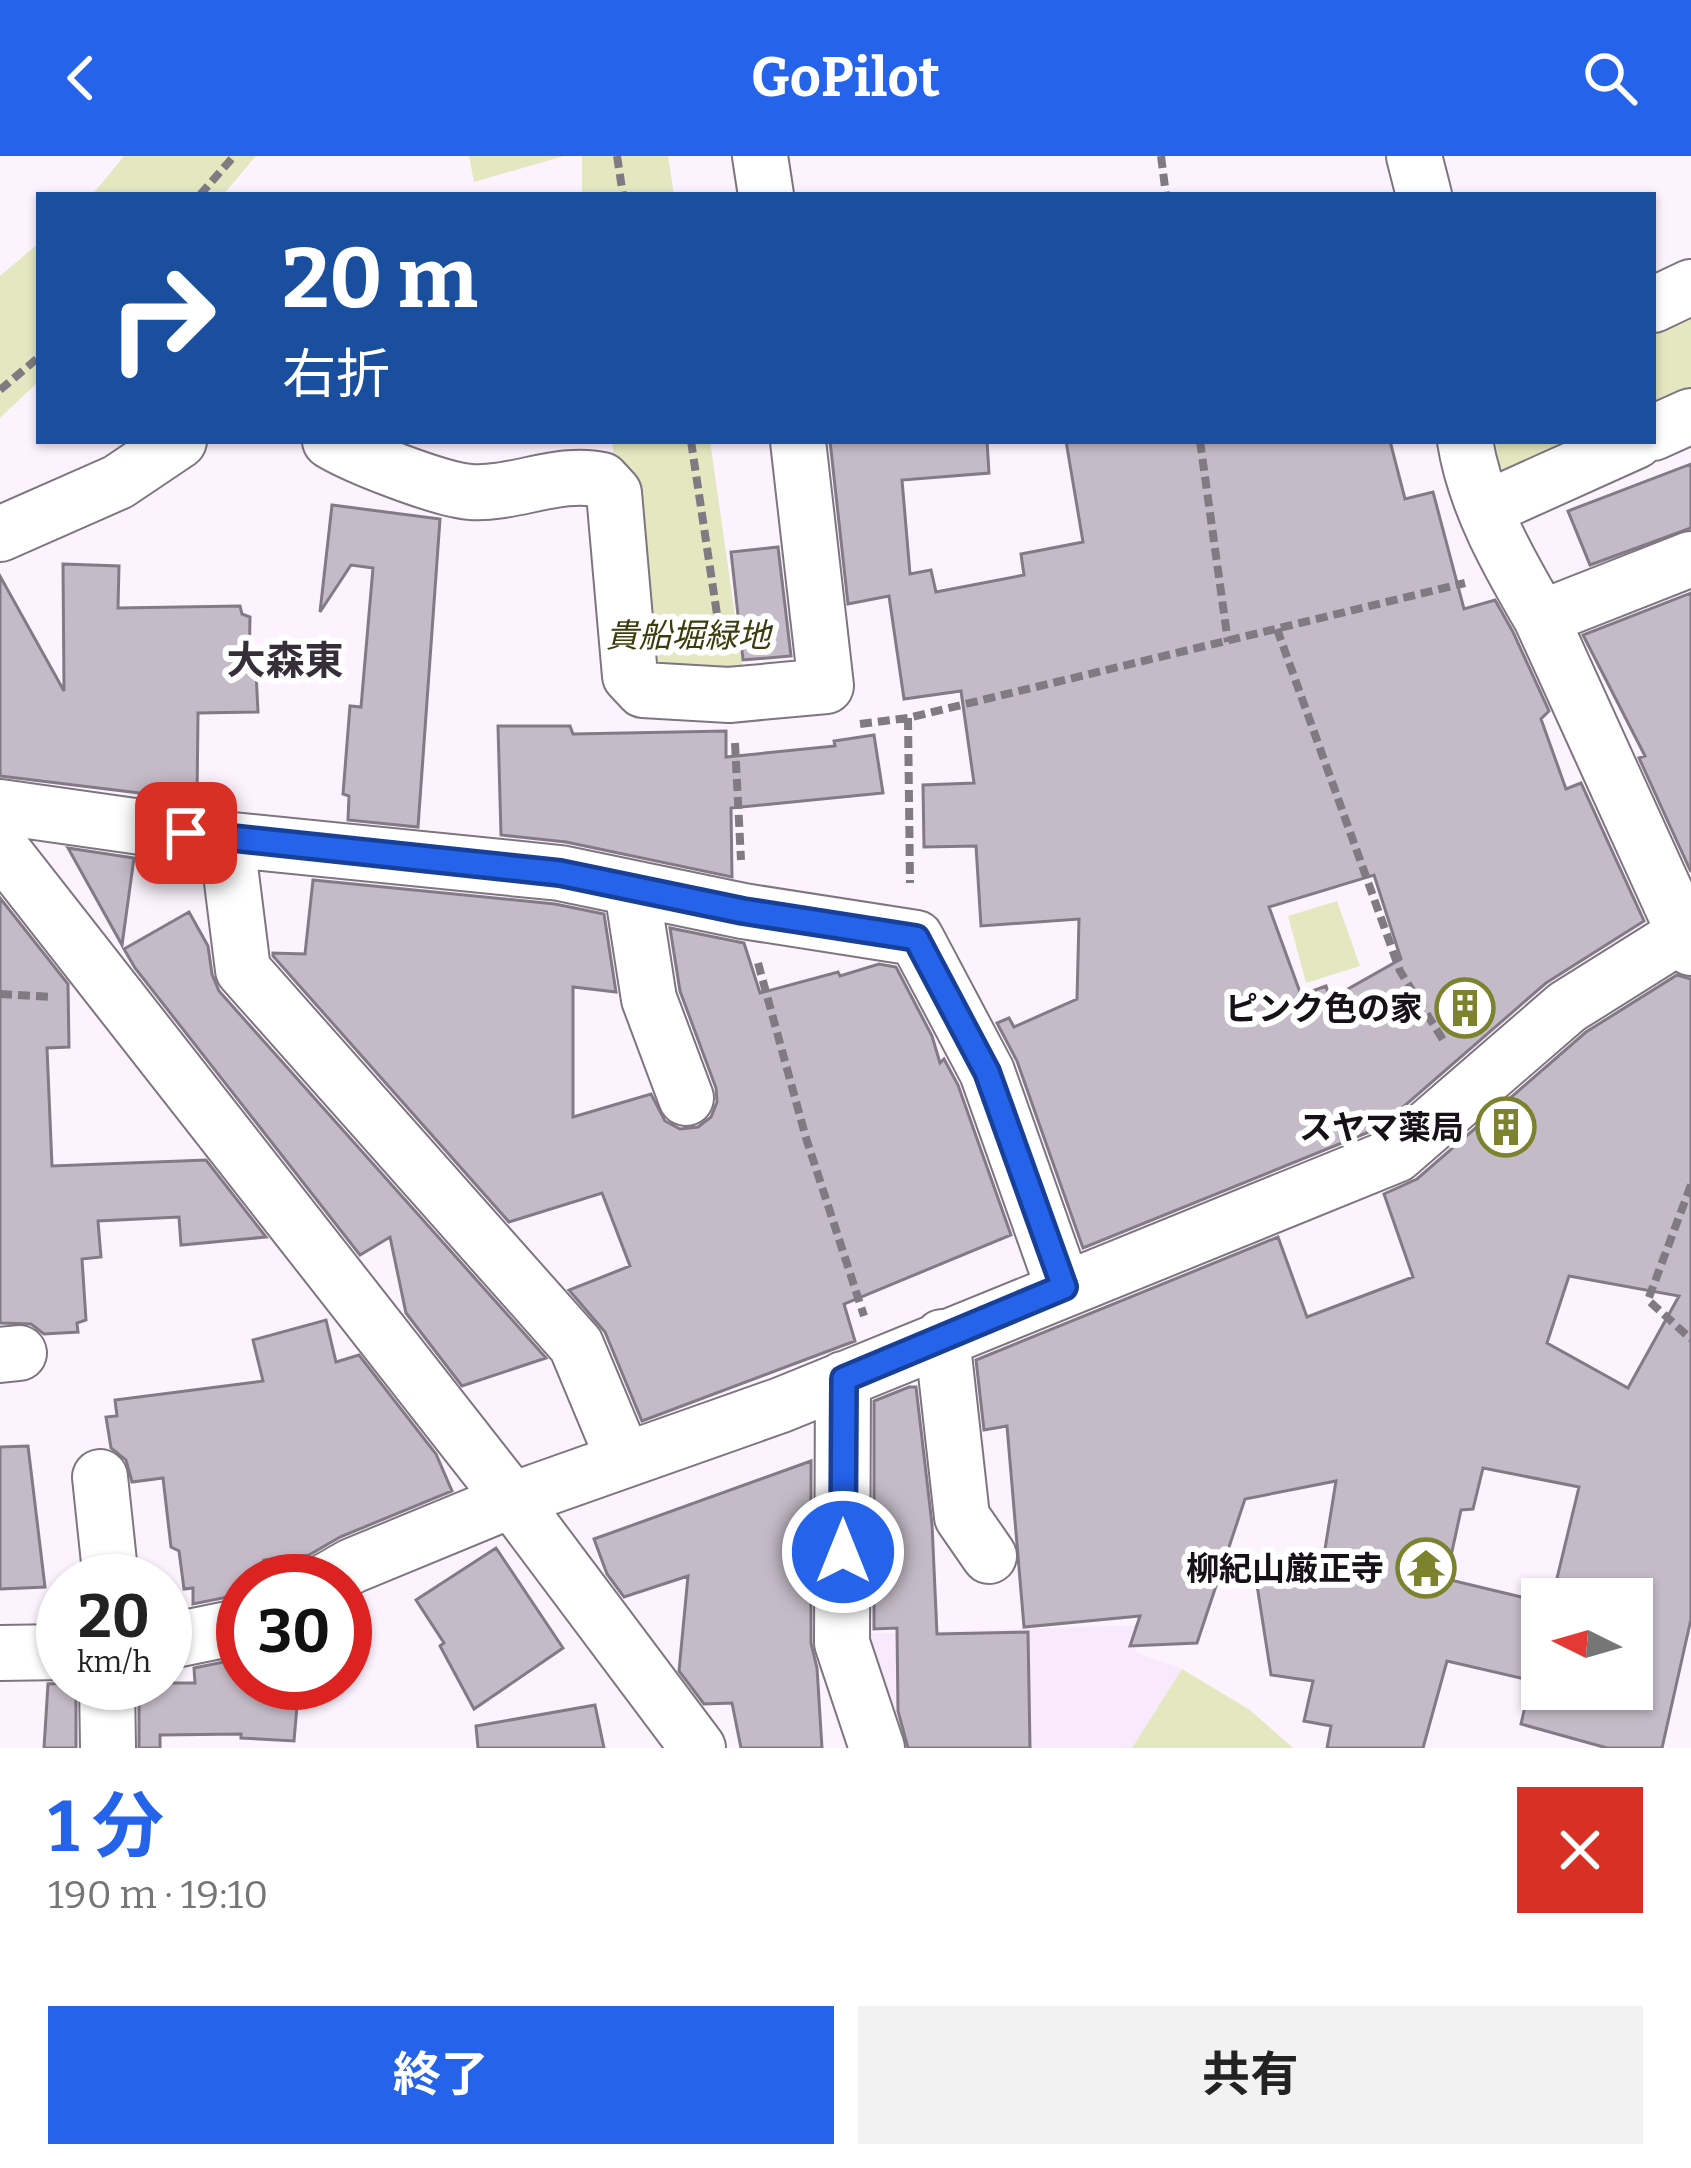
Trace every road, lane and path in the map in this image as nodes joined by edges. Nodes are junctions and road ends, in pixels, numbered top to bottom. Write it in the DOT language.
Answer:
graph roads {
  1 [pos="234,156"];
  2 [pos="617,156"];
  3 [pos="760,156"];
  4 [pos="1161,156"];
  5 [pos="1414,156"];
  6 [pos="203,192"];
  7 [pos="623,192"];
  8 [pos="766,192"];
  9 [pos="1166,192"];
  10 [pos="1423,192"];
  11 [pos="1691,287"];
  12 [pos="1656,303"];
  13 [pos="36,360"];
  14 [pos="0,390"];
  15 [pos="1691,416"];
  16 [pos="1656,432"];
  17 [pos="175,444"];
  18 [pos="337,444"];
  19 [pos="691,444"];
  20 [pos="798,444"];
  21 [pos="1200,444"];
  22 [pos="1466,444"];
  23 [pos="1629,444"];
  24 [pos="1485,509"];
  25 [pos="0,534"];
  26 [pos="1691,559"];
  27 [pos="1514,572"];
  28 [pos="1541,618"];
  29 [pos="1277,629"];
  30 [pos="1228,642"];
  31 [pos="826,686"];
  32 [pos="732,713"];
  33 [pos="908,718"];
  34 [pos="0,807"];
  35 [pos="233,840"];
  36 [pos="0,847"];
  37 [pos="1675,862"];
  38 [pos="632,890"];
  39 [pos="743,911"];
  40 [pos="916,938"];
  41 [pos="1688,941"];
  42 [pos="1474,1088"];
  43 [pos="686,1098"];
  44 [pos="1691,1185"];
  45 [pos="1064,1287"];
  46 [pos="943,1337"];
  47 [pos="1691,1339"];
  48 [pos="861,1372"];
  49 [pos="624,1460"];
  50 [pos="100,1477"];
  51 [pos="512,1500"];
  52 [pos="108,1554"];
  53 [pos="989,1556"];
  54 [pos="372,1558"];
  55 [pos="36,1652"];
  56 [pos="0,1653"];
  57 [pos="107,1710"];
  58 [pos="108,1748"];
  59 [pos="698,1748"];
  60 [pos="877,1748"];
  1 -- 6 [label="path"];
  2 -- 7 [label="path"];
  3 -- 8 [label="street"];
  4 -- 9 [label="path"];
  5 -- 10 [label="street"];
  11 -- 12 [label="street"];
  13 -- 14 [label="path"];
  15 -- 16 [label="street"];
  17 -- 25 [label="street"];
  18 -- 32 [label="street"];
  19 -- 32 [label="path"];
  20 -- 31 [label="street"];
  21 -- 30 [label="path"];
  22 -- 24 [label="street"];
  23 -- 24 [label="street"];
  24 -- 27 [label="street"];
  26 -- 28 [label="street"];
  27 -- 28 [label="street"];
  27 -- 29 [label="path"];
  28 -- 37 [label="street"];
  29 -- 30 [label="path"];
  29 -- 42 [label="path"];
  30 -- 33 [label="path"];
  31 -- 32 [label="street"];
  31 -- 33 [label="path"];
  32 -- 39 [label="path"];
  33 -- 40 [label="path"];
  34 -- 35 [label="street"];
  35 -- 38 [label="street"];
  35 -- 49 [label="street"];
  36 -- 51 [label="street"];
  37 -- 41 [label="street"];
  38 -- 39 [label="street"];
  38 -- 43 [label="street"];
  39 -- 40 [label="street"];
  39 -- 48 [label="path"];
  40 -- 45 [label="street"];
  41 -- 42 [label="street"];
  42 -- 45 [label="street"];
  44 -- 47 [label="path"];
  45 -- 46 [label="street"];
  46 -- 48 [label="street"];
  46 -- 53 [label="street"];
  48 -- 49 [label="street"];
  48 -- 60 [label="street"];
  49 -- 51 [label="street"];
  50 -- 52 [label="street"];
  51 -- 54 [label="street"];
  51 -- 59 [label="street"];
  55 -- 56 [label="street"];
  57 -- 58 [label="street"];
}
